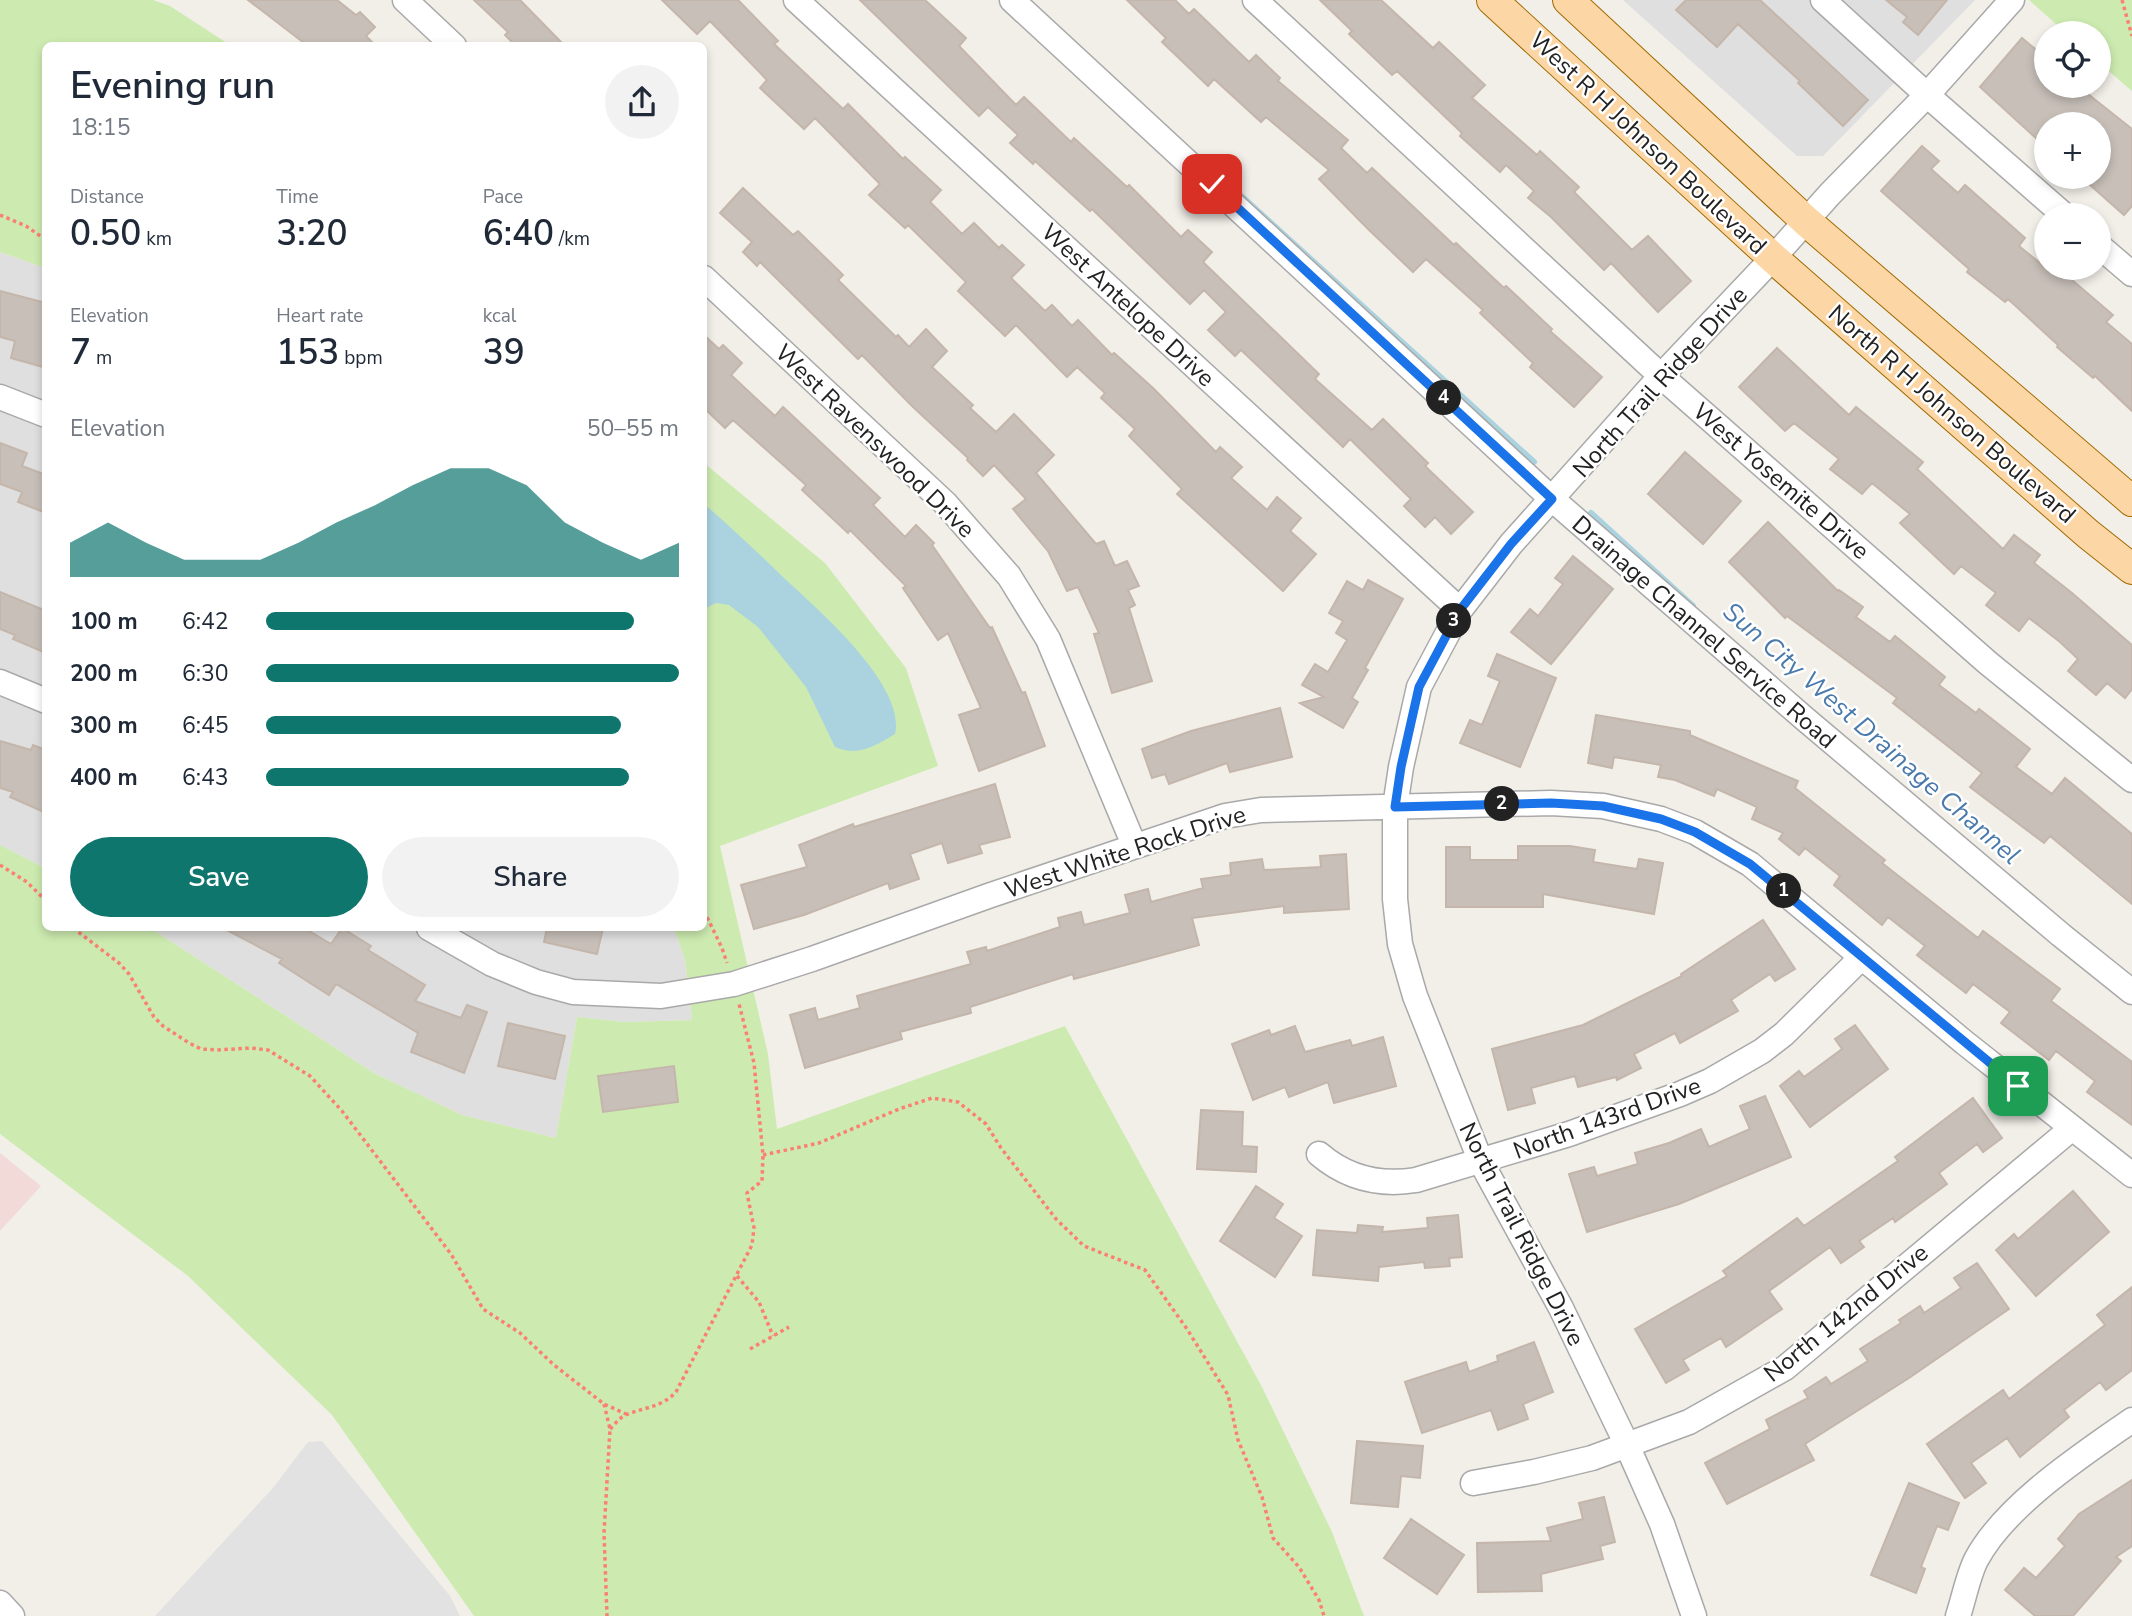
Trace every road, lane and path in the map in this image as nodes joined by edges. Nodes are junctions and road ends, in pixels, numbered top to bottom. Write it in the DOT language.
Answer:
graph roads {
  1 [pos="405,0"];
  2 [pos="796,0"];
  3 [pos="1012,0"];
  4 [pos="1255,0"];
  5 [pos="1492,0"];
  6 [pos="1568,0"];
  7 [pos="1823,0"];
  8 [pos="2012,0"];
  9 [pos="2122,0"];
  10 [pos="2132,36"];
  11 [pos="450,42"];
  12 [pos="1927,96"];
  13 [pos="2050,203"];
  14 [pos="0,215"];
  15 [pos="1806,221"];
  16 [pos="42,237"];
  17 [pos="2111,256"];
  18 [pos="1773,258"];
  19 [pos="2132,274"];
  20 [pos="707,281"];
  21 [pos="1661,376"];
  22 [pos="0,397"];
  23 [pos="42,413"];
  24 [pos="1554,497"];
  25 [pos="2132,501"];
  26 [pos="2132,569"];
  27 [pos="1460,610"];
  28 [pos="0,682"];
  29 [pos="42,699"];
  30 [pos="2132,780"];
  31 [pos="1395,807"];
  32 [pos="1134,845"];
  33 [pos="0,866"];
  34 [pos="42,897"];
  35 [pos="707,917"];
  36 [pos="77,931"];
  37 [pos="442,931"];
  38 [pos="1862,957"];
  39 [pos="734,984"];
  40 [pos="2132,992"];
  41 [pos="2071,1129"];
  42 [pos="1319,1153"];
  43 [pos="763,1155"];
  44 [pos="1481,1162"];
  45 [pos="2132,1175"];
  46 [pos="737,1276"];
  47 [pos="789,1327"];
  48 [pos="773,1336"];
  49 [pos="750,1349"];
  50 [pos="604,1404"];
  51 [pos="626,1414"];
  52 [pos="2132,1420"];
  53 [pos="610,1429"];
  54 [pos="1626,1443"];
  55 [pos="1473,1483"];
  56 [pos="0,1603"];
  57 [pos="12,1616"];
  58 [pos="607,1616"];
  59 [pos="1324,1616"];
  60 [pos="1694,1616"];
  61 [pos="1958,1616"];
  1 -- 11 [label="street"];
  2 -- 27 [label="street, West Antelope Drive"];
  3 -- 24 [label="street, Drainage Channel Service Road"];
  4 -- 21 [label="street, West Yosemite Drive"];
  5 -- 18 [label="main road, West R H Johnson Boulevard"];
  6 -- 15 [label="main road, West R H Johnson Boulevard"];
  7 -- 12 [label="street"];
  8 -- 12 [label="street, North Trail Ridge Drive"];
  9 -- 10 [label="path"];
  12 -- 13 [label="street"];
  12 -- 15 [label="street, North Trail Ridge Drive"];
  14 -- 16 [label="path"];
  15 -- 18 [label="street, North Trail Ridge Drive"];
  15 -- 25 [label="main road, North R H Johnson Boulevard"];
  17 -- 19 [label="street"];
  18 -- 21 [label="street, North Trail Ridge Drive"];
  18 -- 26 [label="main road, North R H Johnson Boulevard"];
  20 -- 32 [label="street, West Ravenswood Drive"];
  21 -- 24 [label="street, North Trail Ridge Drive"];
  21 -- 30 [label="street, West Yosemite Drive"];
  22 -- 23 [label="street"];
  24 -- 27 [label="street, North Trail Ridge Drive"];
  24 -- 40 [label="street, Drainage Channel Service Road"];
  27 -- 31 [label="street, North Trail Ridge Drive"];
  28 -- 29 [label="street"];
  31 -- 32 [label="street, West White Rock Drive"];
  31 -- 38 [label="street, West White Rock Drive"];
  31 -- 44 [label="street, North Trail Ridge Drive"];
  32 -- 39 [label="street, West White Rock Drive"];
  33 -- 34 [label="path"];
  35 -- 39 [label="path"];
  36 -- 50 [label="path"];
  37 -- 39 [label="street, West White Rock Drive"];
  38 -- 41 [label="street, West White Rock Drive"];
  38 -- 44 [label="street, North 143rd Drive"];
  39 -- 43 [label="path"];
  41 -- 45 [label="street, West White Rock Drive"];
  41 -- 54 [label="street, North 142nd Drive"];
  42 -- 44 [label="street, North 143rd Drive"];
  43 -- 46 [label="path"];
  43 -- 59 [label="path"];
  44 -- 54 [label="street, North Trail Ridge Drive"];
  46 -- 48 [label="path"];
  46 -- 51 [label="path"];
  47 -- 48 [label="path"];
  48 -- 49 [label="path"];
  50 -- 51 [label="path"];
  50 -- 53 [label="path"];
  51 -- 53 [label="path"];
  52 -- 61 [label="street"];
  53 -- 58 [label="path"];
  54 -- 55 [label="street, North 142nd Drive"];
  54 -- 60 [label="street, North Trail Ridge Drive"];
  56 -- 57 [label="street"];
}
